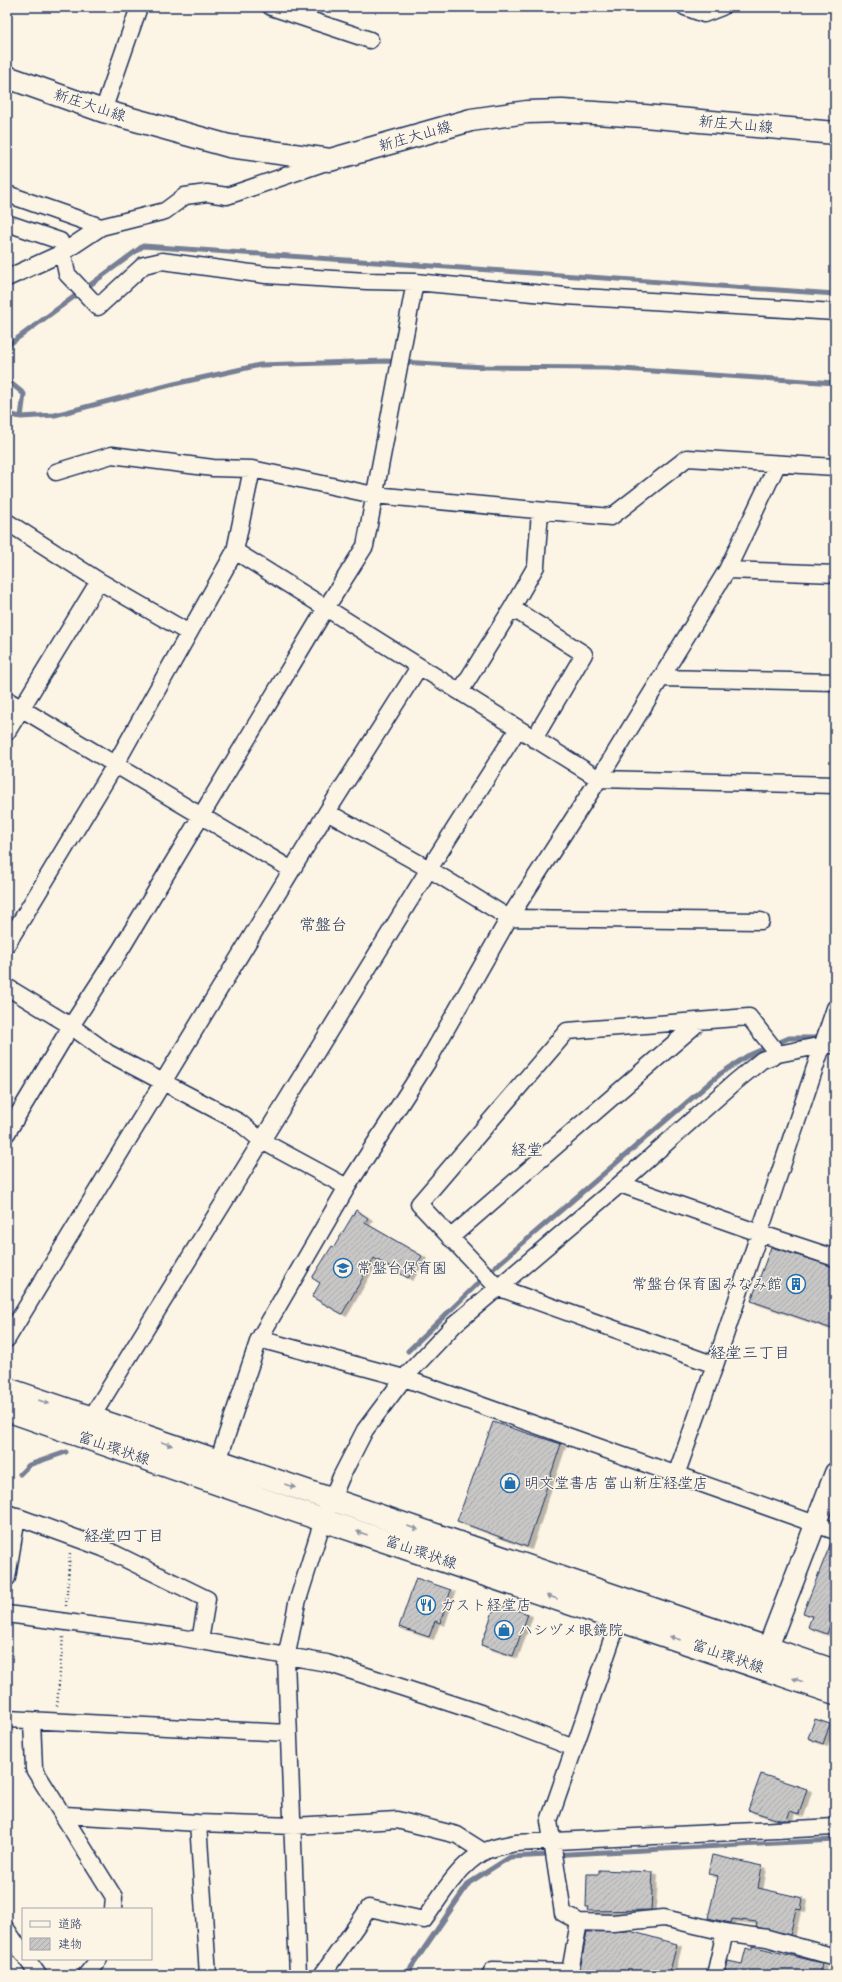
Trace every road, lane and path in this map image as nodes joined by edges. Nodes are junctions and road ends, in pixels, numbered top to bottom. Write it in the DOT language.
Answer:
graph roads {
  1 [pos="139,7"];
  2 [pos="271,7"];
  3 [pos="685,7"];
  4 [pos="722,7"];
  5 [pos="370,40"];
  6 [pos="7,78"];
  7 [pos="103,111"];
  8 [pos="835,132"];
  9 [pos="330,160"];
  10 [pos="7,194"];
  11 [pos="7,223"];
  12 [pos="101,227"];
  13 [pos="62,253"];
  14 [pos="7,278"];
  15 [pos="415,282"];
  16 [pos="835,312"];
  17 [pos="777,465"];
  18 [pos="835,467"];
  19 [pos="252,469"];
  20 [pos="56,472"];
  21 [pos="374,495"];
  22 [pos="540,511"];
  23 [pos="7,522"];
  24 [pos="236,551"];
  25 [pos="727,570"];
  26 [pos="835,574"];
  27 [pos="99,581"];
  28 [pos="326,608"];
  29 [pos="512,608"];
  30 [pos="189,633"];
  31 [pos="419,667"];
  32 [pos="662,678"];
  33 [pos="835,682"];
  34 [pos="460,692"];
  35 [pos="7,700"];
  36 [pos="21,709"];
  37 [pos="518,729"];
  38 [pos="7,732"];
  39 [pos="534,739"];
  40 [pos="115,765"];
  41 [pos="599,780"];
  42 [pos="835,785"];
  43 [pos="327,812"];
  44 [pos="200,816"];
  45 [pos="429,869"];
  46 [pos="292,870"];
  47 [pos="509,918"];
  48 [pos="761,921"];
  49 [pos="7,944"];
  50 [pos="7,987"];
  51 [pos="835,1008"];
  52 [pos="700,1020"];
  53 [pos="71,1026"];
  54 [pos="829,1045"];
  55 [pos="778,1054"];
  56 [pos="164,1082"];
  57 [pos="7,1133"];
  58 [pos="262,1142"];
  59 [pos="620,1184"];
  60 [pos="347,1187"];
  61 [pos="759,1233"];
  62 [pos="450,1238"];
  63 [pos="835,1258"];
  64 [pos="497,1287"];
  65 [pos="259,1339"];
  66 [pos="7,1340"];
  67 [pos="715,1365"];
  68 [pos="404,1378"];
  69 [pos="7,1389"];
  70 [pos="7,1410"];
  71 [pos="91,1418"];
  72 [pos="218,1462"];
  73 [pos="835,1472"];
  74 [pos="676,1475"];
  75 [pos="328,1510"];
  76 [pos="12,1515"];
  77 [pos="816,1524"];
  78 [pos="835,1531"];
  79 [pos="7,1578"];
  80 [pos="7,1614"];
  81 [pos="619,1619"];
  82 [pos="200,1641"];
  83 [pos="287,1656"];
  84 [pos="764,1657"];
  85 [pos="835,1671"];
  86 [pos="835,1692"];
  87 [pos="7,1719"];
  88 [pos="32,1721"];
  89 [pos="288,1733"];
  90 [pos="574,1748"];
  91 [pos="65,1815"];
  92 [pos="198,1823"];
  93 [pos="294,1826"];
  94 [pos="835,1827"];
  95 [pos="551,1842"];
  96 [pos="484,1852"];
  97 [pos="113,1908"];
  98 [pos="579,1922"];
  99 [pos="7,1930"];
  100 [pos="725,1932"];
  101 [pos="22,1952"];
  102 [pos="835,1958"];
  103 [pos="28,1960"];
  104 [pos="98,1960"];
  105 [pos="38,1975"];
  106 [pos="86,1975"];
  107 [pos="208,1975"];
  108 [pos="298,1975"];
  109 [pos="322,1975"];
  110 [pos="490,1975"];
  111 [pos="715,1975"];
  1 -- 7 [label="street"];
  2 -- 5 [label="street"];
  3 -- 4 [label="street"];
  6 -- 7 [label="main road, 新庄大山線"];
  7 -- 9 [label="main road, 新庄大山線"];
  8 -- 9 [label="main road, 新庄大山線"];
  9 -- 12 [label="street"];
  10 -- 12 [label="street"];
  11 -- 13 [label="street"];
  12 -- 13 [label="street"];
  13 -- 14 [label="street"];
  13 -- 15 [label="street"];
  15 -- 16 [label="street"];
  15 -- 21 [label="street"];
  17 -- 18 [label="street"];
  17 -- 22 [label="street"];
  17 -- 25 [label="street"];
  19 -- 20 [label="street"];
  19 -- 21 [label="street"];
  19 -- 24 [label="street"];
  21 -- 22 [label="street"];
  21 -- 28 [label="street"];
  22 -- 29 [label="street"];
  23 -- 27 [label="street"];
  24 -- 28 [label="street"];
  24 -- 30 [label="street"];
  25 -- 26 [label="street"];
  25 -- 32 [label="street"];
  27 -- 30 [label="street"];
  27 -- 36 [label="street"];
  28 -- 31 [label="street"];
  28 -- 44 [label="street"];
  29 -- 34 [label="street"];
  29 -- 39 [label="street"];
  30 -- 40 [label="street"];
  31 -- 34 [label="street"];
  31 -- 43 [label="street"];
  32 -- 33 [label="street"];
  32 -- 41 [label="street"];
  34 -- 37 [label="street"];
  35 -- 36 [label="street"];
  36 -- 38 [label="street"];
  36 -- 40 [label="street"];
  37 -- 39 [label="street"];
  37 -- 45 [label="street"];
  39 -- 41 [label="street"];
  40 -- 44 [label="street"];
  40 -- 49 [label="street"];
  41 -- 42 [label="street"];
  41 -- 47 [label="street"];
  43 -- 45 [label="street"];
  43 -- 46 [label="street"];
  44 -- 46 [label="street"];
  44 -- 53 [label="street"];
  45 -- 47 [label="street"];
  45 -- 58 [label="street"];
  46 -- 56 [label="street"];
  47 -- 48 [label="street"];
  47 -- 60 [label="street"];
  50 -- 53 [label="street"];
  51 -- 54 [label="street"];
  52 -- 55 [label="street"];
  52 -- 62 [label="street"];
  52 -- 62 [label="street"];
  53 -- 56 [label="street"];
  53 -- 57 [label="street"];
  54 -- 55 [label="street"];
  54 -- 61 [label="street"];
  55 -- 59 [label="street"];
  56 -- 58 [label="street"];
  56 -- 66 [label="street"];
  58 -- 60 [label="street"];
  58 -- 71 [label="street"];
  59 -- 61 [label="street"];
  59 -- 64 [label="street"];
  60 -- 65 [label="street"];
  61 -- 63 [label="street"];
  61 -- 67 [label="street"];
  62 -- 64 [label="street"];
  64 -- 67 [label="street"];
  64 -- 68 [label="street"];
  65 -- 68 [label="street"];
  65 -- 72 [label="street"];
  67 -- 74 [label="street"];
  68 -- 74 [label="street"];
  68 -- 75 [label="street"];
  69 -- 71 [label="main road, 富山環状線, one-way"];
  70 -- 75 [label="main road, 富山環状線"];
  71 -- 72 [label="main road, 富山環状線, one-way"];
  72 -- 75 [label="main road, 富山環状線, one-way"];
  73 -- 77 [label="street"];
  74 -- 77 [label="street"];
  81 -- 75 [label="main road, 富山環状線, one-way"];
  75 -- 83 [label="street"];
  75 -- 84 [label="main road, 富山環状線, one-way"];
  76 -- 79 [label="street"];
  76 -- 82 [label="street"];
  77 -- 78 [label="street"];
  77 -- 84 [label="street"];
  80 -- 82 [label="street"];
  84 -- 81 [label="main road, 富山環状線, one-way"];
  81 -- 90 [label="street"];
  82 -- 83 [label="street"];
  83 -- 89 [label="street"];
  83 -- 90 [label="street"];
  84 -- 85 [label="main road, 富山環状線"];
  86 -- 84 [label="main road, 富山環状線, one-way"];
  87 -- 88 [label="street"];
  88 -- 89 [label="street"];
  88 -- 91 [label="street"];
  89 -- 93 [label="street"];
  90 -- 95 [label="street"];
  91 -- 92 [label="street"];
  91 -- 97 [label="street"];
  92 -- 93 [label="street"];
  92 -- 107 [label="street"];
  93 -- 96 [label="street"];
  93 -- 108 [label="street"];
  94 -- 95 [label="street"];
  95 -- 96 [label="street"];
  95 -- 98 [label="street"];
  96 -- 109 [label="street"];
  98 -- 100 [label="street"];
  98 -- 110 [label="street"];
  99 -- 101 [label="street"];
  100 -- 102 [label="street"];
  100 -- 111 [label="street"];
  103 -- 105 [label="street"];
  104 -- 106 [label="street"];
}
